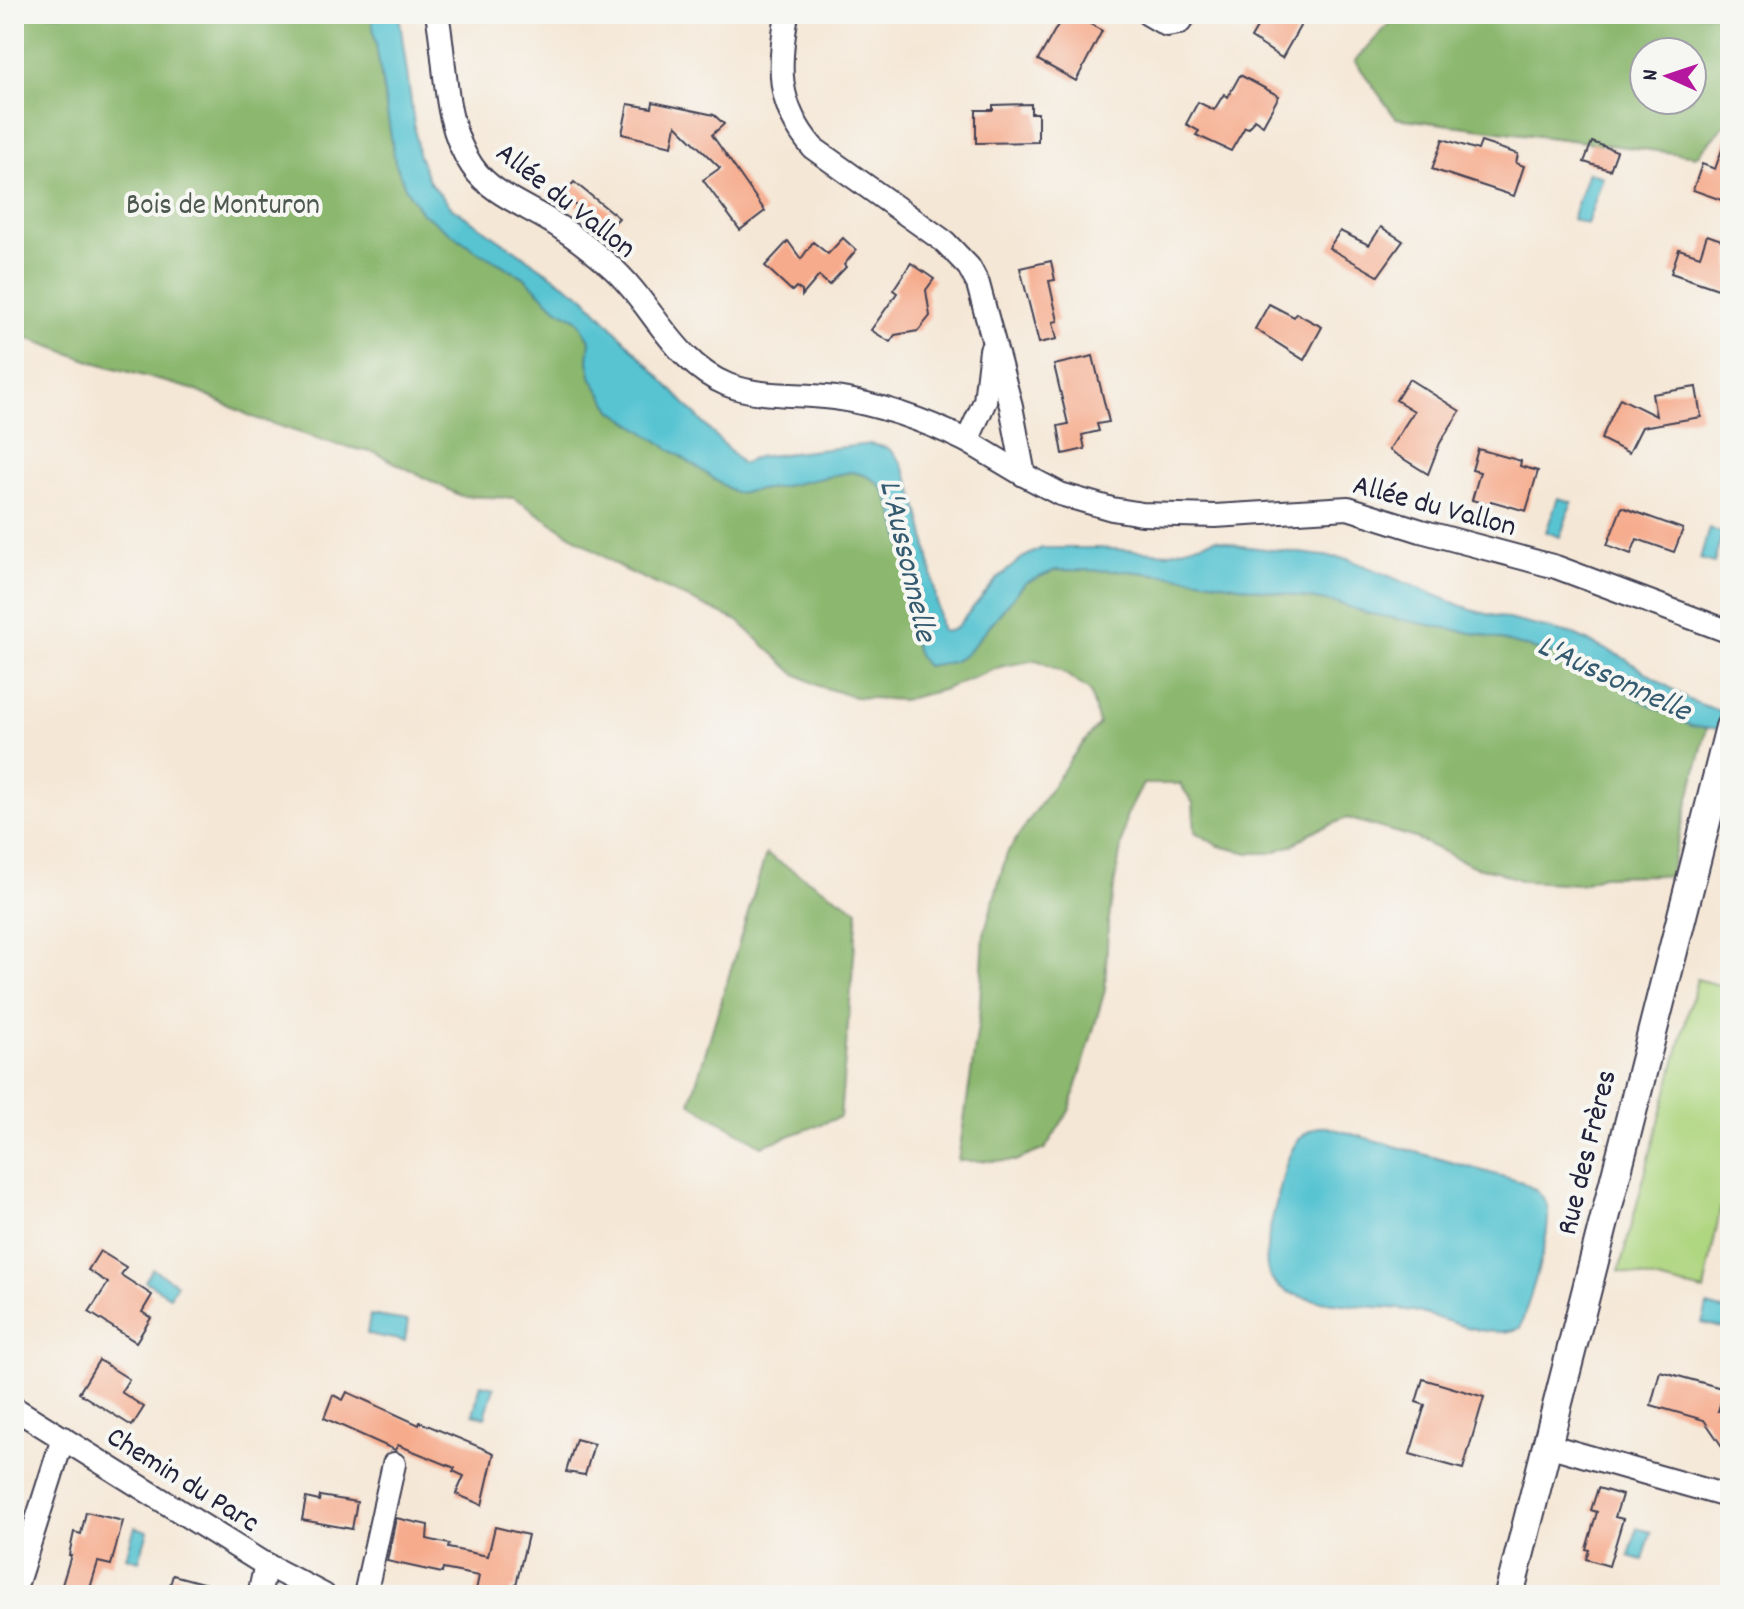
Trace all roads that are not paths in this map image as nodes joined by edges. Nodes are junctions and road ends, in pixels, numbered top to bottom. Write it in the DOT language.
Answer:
graph roads {
  1 [pos="437,14"];
  2 [pos="787,14"];
  3 [pos="1148,14"];
  4 [pos="1186,14"];
  5 [pos="993,337"];
  6 [pos="967,441"];
  7 [pos="1024,475"];
  8 [pos="1730,632"];
  9 [pos="1727,739"];
  10 [pos="14,1408"];
  11 [pos="63,1438"];
  12 [pos="1547,1445"];
  13 [pos="394,1464"];
  14 [pos="1730,1497"];
  15 [pos="266,1564"];
  16 [pos="299,1582"];
  17 [pos="14,1592"];
  18 [pos="259,1595"];
  19 [pos="279,1595"];
  20 [pos="324,1595"];
  21 [pos="365,1595"];
  22 [pos="1509,1595"];
  1 -- 6 [label="street, Allée du Vallon"];
  2 -- 5 [label="street"];
  3 -- 4 [label="street"];
  5 -- 6 [label="street"];
  5 -- 7 [label="street"];
  6 -- 7 [label="street, Allée du Vallon"];
  7 -- 8 [label="street, Allée du Vallon"];
  9 -- 12 [label="main road, Rue des Frères"];
  10 -- 11 [label="street, Chemin du Parc"];
  11 -- 15 [label="street, Chemin du Parc"];
  11 -- 17 [label="street"];
  12 -- 14 [label="street"];
  12 -- 22 [label="main road, Rue des Frères"];
  13 -- 21 [label="street"];
  15 -- 16 [label="street, Chemin du Parc"];
  15 -- 18 [label="street"];
  16 -- 19 [label="street"];
  16 -- 20 [label="street, Chemin du Parc"];
}
